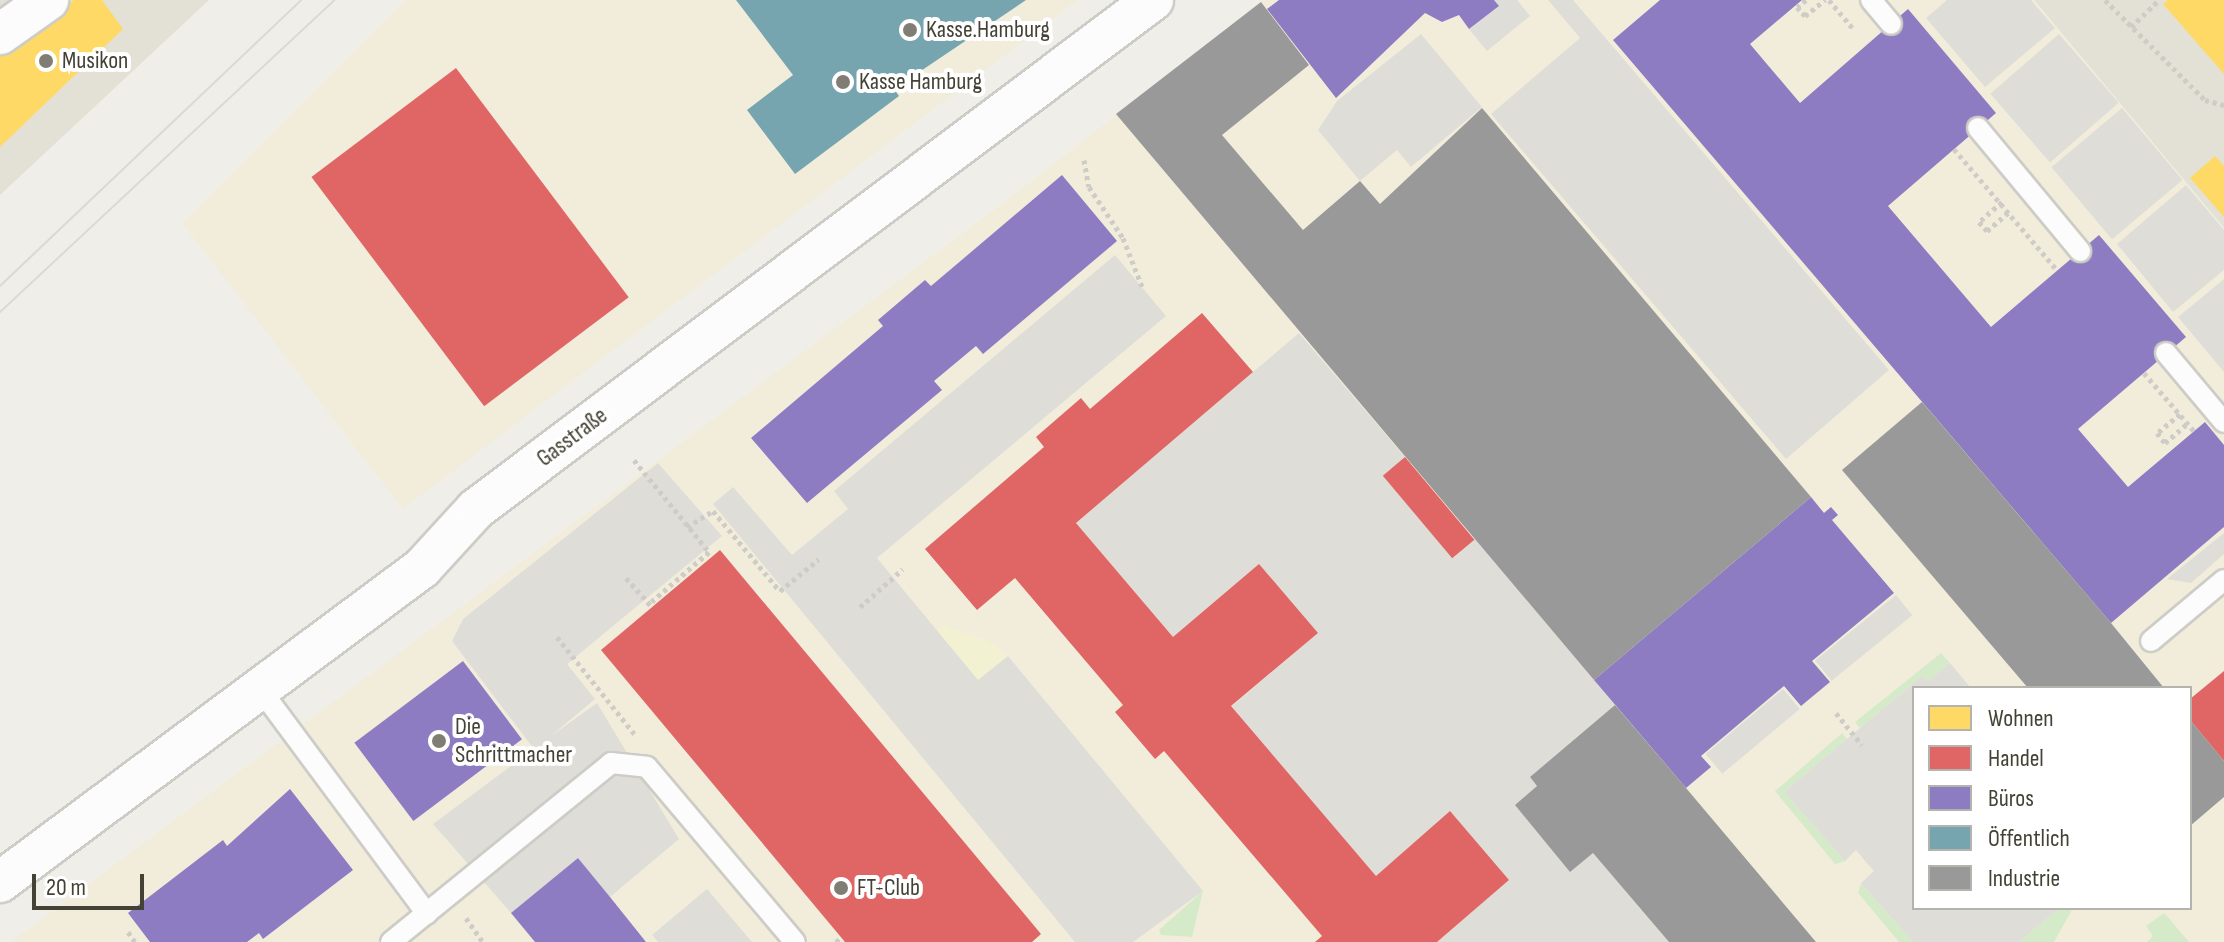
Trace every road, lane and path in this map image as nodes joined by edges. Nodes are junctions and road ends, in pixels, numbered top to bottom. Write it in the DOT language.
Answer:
graph roads {
  1 [pos="48,0"];
  2 [pos="1153,0"];
  3 [pos="1806,0"];
  4 [pos="1827,0"];
  5 [pos="1871,0"];
  6 [pos="2105,0"];
  7 [pos="2159,0"];
  8 [pos="1891,24"];
  9 [pos="2131,27"];
  10 [pos="0,34"];
  11 [pos="1857,34"];
  12 [pos="2224,105"];
  13 [pos="1978,128"];
  14 [pos="1954,149"];
  15 [pos="1084,160"];
  16 [pos="2024,184"];
  17 [pos="2008,213"];
  18 [pos="2080,251"];
  19 [pos="2057,270"];
  20 [pos="1143,289"];
  21 [pos="2166,353"];
  22 [pos="2144,373"];
  23 [pos="2202,395"];
  24 [pos="2224,422"];
  25 [pos="2187,424"];
  26 [pos="2194,431"];
  27 [pos="634,460"];
  28 [pos="687,527"];
  29 [pos="819,559"];
  30 [pos="903,569"];
  31 [pos="626,578"];
  32 [pos="2224,580"];
  33 [pos="860,607"];
  34 [pos="557,637"];
  35 [pos="2151,641"];
  36 [pos="260,689"];
  37 [pos="1836,713"];
  38 [pos="1862,745"];
  39 [pos="647,767"];
  40 [pos="0,882"];
  41 [pos="427,914"];
  42 [pos="128,932"];
  43 [pos="135,942"];
  44 [pos="391,942"];
  45 [pos="795,942"];
  1 -- 10 [label="street"];
  2 -- 36 [label="street, Gasstraße"];
  3 -- 4 [label="path"];
  4 -- 11 [label="path"];
  5 -- 8 [label="lane"];
  6 -- 9 [label="path"];
  7 -- 9 [label="path"];
  9 -- 12 [label="path"];
  13 -- 16 [label="lane"];
  14 -- 17 [label="path, bridge"];
  15 -- 20 [label="path"];
  16 -- 17 [label="path"];
  16 -- 18 [label="lane"];
  17 -- 19 [label="path, bridge"];
  21 -- 23 [label="lane"];
  22 -- 25 [label="path, bridge"];
  23 -- 24 [label="lane"];
  23 -- 25 [label="path"];
  25 -- 26 [label="path, bridge"];
  27 -- 28 [label="path"];
  28 -- 29 [label="path"];
  28 -- 31 [label="path"];
  30 -- 33 [label="path"];
  32 -- 35 [label="lane"];
  34 -- 39 [label="path"];
  36 -- 40 [label="street, Gasstraße"];
  36 -- 41 [label="lane"];
  37 -- 38 [label="path"];
  39 -- 41 [label="lane"];
  39 -- 45 [label="lane"];
  41 -- 44 [label="lane"];
  42 -- 43 [label="path"];
}
